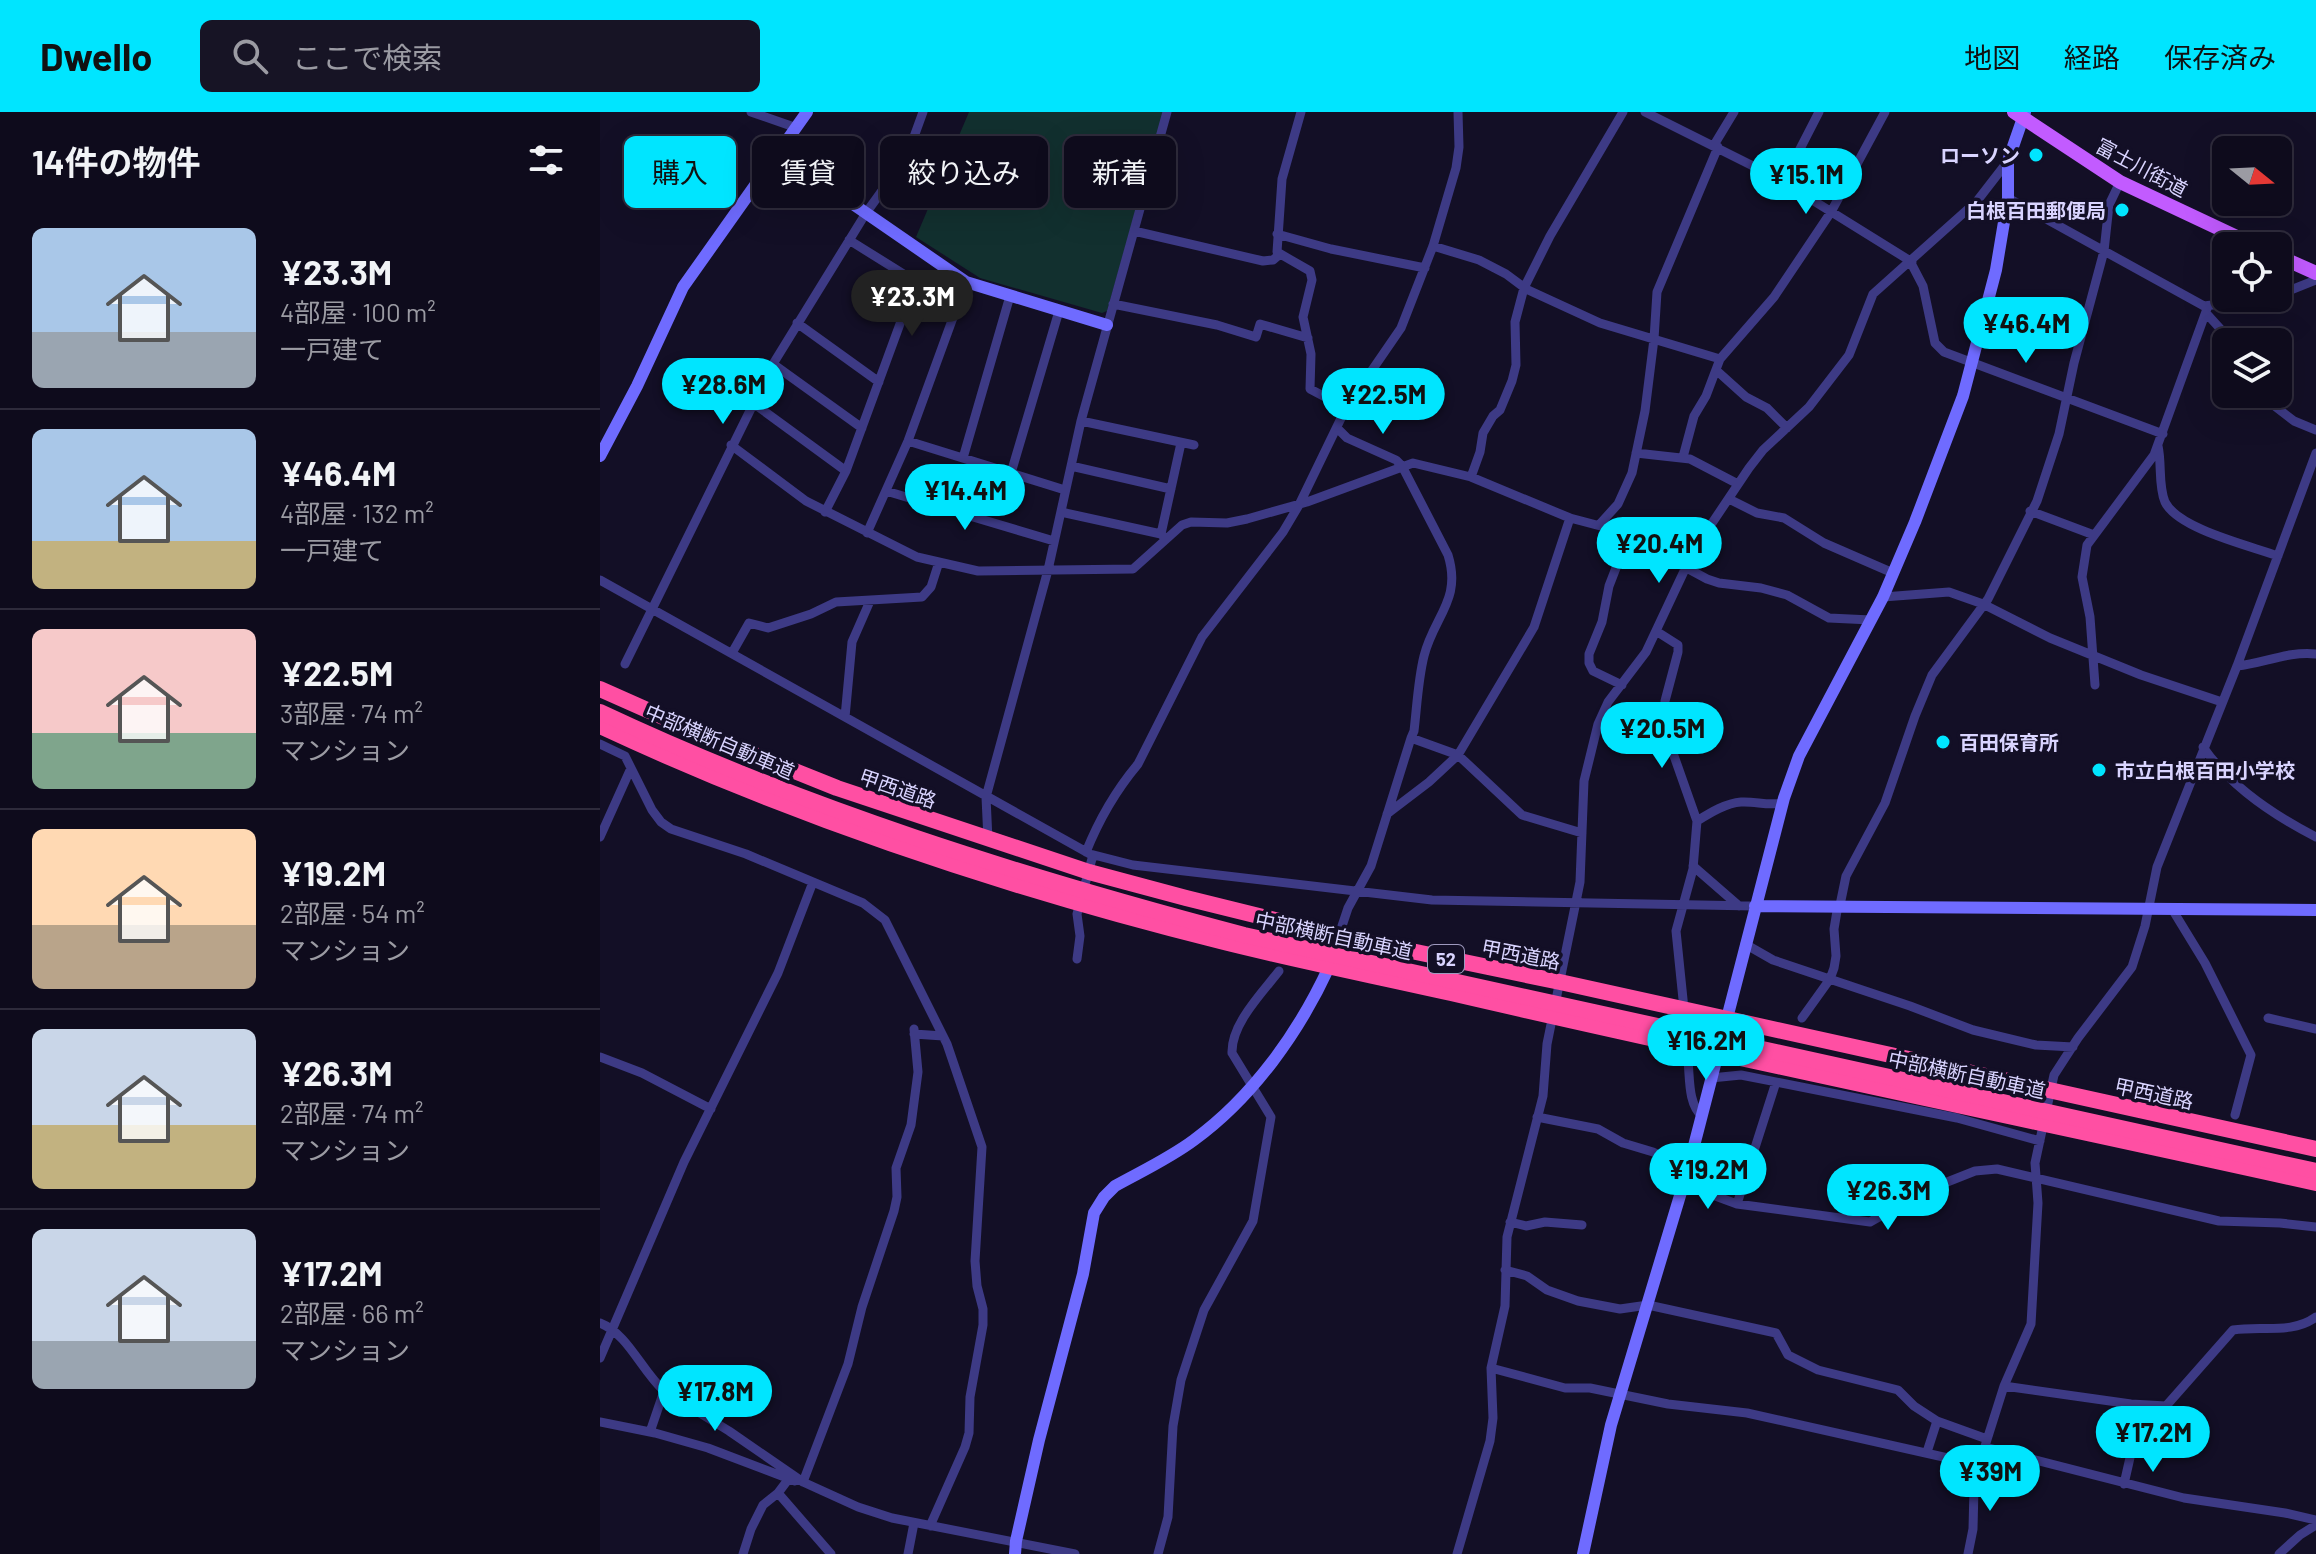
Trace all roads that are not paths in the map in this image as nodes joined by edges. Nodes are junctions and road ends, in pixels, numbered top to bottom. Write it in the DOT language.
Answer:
graph roads {
  1 [pos="751,112"];
  2 [pos="807,112"];
  3 [pos="923,112"];
  4 [pos="1167,112"];
  5 [pos="1301,112"];
  6 [pos="1458,112"];
  7 [pos="1623,112"];
  8 [pos="1734,112"];
  9 [pos="1819,112"];
  10 [pos="1885,112"];
  11 [pos="1648,113"];
  12 [pos="2020,114"];
  13 [pos="797,128"];
  14 [pos="791,136"];
  15 [pos="1716,146"];
  16 [pos="2008,161"];
  17 [pos="1783,182"];
  18 [pos="2120,182"];
  19 [pos="752,191"];
  20 [pos="2008,198"];
  21 [pos="859,208"];
  22 [pos="1831,212"];
  23 [pos="866,213"];
  24 [pos="1134,231"];
  25 [pos="2226,232"];
  26 [pos="1277,234"];
  27 [pos="849,240"];
  28 [pos="1433,246"];
  29 [pos="2104,251"];
  30 [pos="1280,254"];
  31 [pos="1911,262"];
  32 [pos="2292,262"];
  33 [pos="1425,268"];
  34 [pos="2316,273"];
  35 [pos="2316,280"];
  36 [pos="966,282"];
  37 [pos="915,283"];
  38 [pos="1524,288"];
  39 [pos="2292,289"];
  40 [pos="1010,296"];
  41 [pos="1113,304"];
  42 [pos="958,308"];
  43 [pos="2212,308"];
  44 [pos="2207,309"];
  45 [pos="1059,311"];
  46 [pos="797,323"];
  47 [pos="1107,325"];
  48 [pos="2221,328"];
  49 [pos="1308,338"];
  50 [pos="1654,339"];
  51 [pos="1720,359"];
  52 [pos="1973,363"];
  53 [pos="773,364"];
  54 [pos="1716,370"];
  55 [pos="879,382"];
  56 [pos="2067,399"];
  57 [pos="753,403"];
  58 [pos="1346,408"];
  59 [pos="2277,408"];
  60 [pos="1081,421"];
  61 [pos="862,428"];
  62 [pos="1337,428"];
  63 [pos="1787,428"];
  64 [pos="2316,430"];
  65 [pos="2163,434"];
  66 [pos="908,441"];
  67 [pos="1181,443"];
  68 [pos="731,445"];
  69 [pos="1194,445"];
  70 [pos="2158,446"];
  71 [pos="1636,453"];
  72 [pos="2316,453"];
  73 [pos="600,456"];
  74 [pos="1683,457"];
  75 [pos="963,458"];
  76 [pos="1071,466"];
  77 [pos="1402,466"];
  78 [pos="846,471"];
  79 [pos="1011,473"];
  80 [pos="1471,477"];
  81 [pos="1738,484"];
  82 [pos="1171,489"];
  83 [pos="1065,490"];
  84 [pos="886,491"];
  85 [pos="1729,499"];
  86 [pos="1299,505"];
  87 [pos="2030,511"];
  88 [pos="825,512"];
  89 [pos="1061,512"];
  90 [pos="1570,518"];
  91 [pos="1599,525"];
  92 [pos="867,533"];
  93 [pos="2094,535"];
  94 [pos="1163,536"];
  95 [pos="1628,537"];
  96 [pos="1054,541"];
  97 [pos="2278,556"];
  98 [pos="939,562"];
  99 [pos="1685,567"];
  100 [pos="1048,570"];
  101 [pos="1893,573"];
  102 [pos="600,580"];
  103 [pos="1883,597"];
  104 [pos="870,601"];
  105 [pos="1983,604"];
  106 [pos="651,609"];
  107 [pos="1871,620"];
  108 [pos="1656,631"];
  109 [pos="732,653"];
  110 [pos="2093,654"];
  111 [pos="2316,654"];
  112 [pos="625,664"];
  113 [pos="2237,666"];
  114 [pos="1622,685"];
  115 [pos="2095,685"];
  116 [pos="600,689"];
  117 [pos="2222,702"];
  118 [pos="600,712"];
  119 [pos="845,717"];
  120 [pos="600,719"];
  121 [pos="600,726"];
  122 [pos="1411,738"];
  123 [pos="600,744"];
  124 [pos="2203,747"];
  125 [pos="1458,755"];
  126 [pos="631,768"];
  127 [pos="986,797"];
  128 [pos="1782,803"];
  129 [pos="1387,814"];
  130 [pos="1697,821"];
  131 [pos="1582,833"];
  132 [pos="600,837"];
  133 [pos="2316,837"];
  134 [pos="988,840"];
  135 [pos="1089,860"];
  136 [pos="1693,866"];
  137 [pos="813,882"];
  138 [pos="1355,893"];
  139 [pos="1079,903"];
  140 [pos="1576,903"];
  141 [pos="1684,905"];
  142 [pos="1839,905"];
  143 [pos="1739,906"];
  144 [pos="1755,906"];
  145 [pos="2149,908"];
  146 [pos="2172,909"];
  147 [pos="2316,910"];
  148 [pos="1339,936"];
  149 [pos="1745,944"];
  150 [pos="1077,959"];
  151 [pos="1329,967"];
  152 [pos="1279,971"];
  153 [pos="1830,979"];
  154 [pos="1560,982"];
  155 [pos="1684,1009"];
  156 [pos="1553,1017"];
  157 [pos="1802,1018"];
  158 [pos="2268,1018"];
  159 [pos="1726,1019"];
  160 [pos="2316,1029"];
  161 [pos="943,1036"];
  162 [pos="2073,1047"];
  163 [pos="1717,1054"];
  164 [pos="600,1057"];
  165 [pos="1688,1061"];
  166 [pos="1711,1078"];
  167 [pos="1776,1082"];
  168 [pos="1252,1087"];
  169 [pos="2050,1091"];
  170 [pos="711,1109"];
  171 [pos="2235,1115"];
  172 [pos="1702,1116"];
  173 [pos="1537,1117"];
  174 [pos="2044,1122"];
  175 [pos="2040,1141"];
  176 [pos="2316,1149"];
  177 [pos="1688,1169"];
  178 [pos="2316,1174"];
  179 [pos="2036,1178"];
  180 [pos="2316,1183"];
  181 [pos="1682,1191"];
  182 [pos="1737,1204"];
  183 [pos="1510,1222"];
  184 [pos="1582,1225"];
  185 [pos="2316,1227"];
  186 [pos="1505,1270"];
  187 [pos="1648,1305"];
  188 [pos="2316,1317"];
  189 [pos="600,1323"];
  190 [pos="614,1329"];
  191 [pos="600,1358"];
  192 [pos="1491,1368"];
  193 [pos="2004,1386"];
  194 [pos="664,1391"];
  195 [pos="1621,1393"];
  196 [pos="2142,1405"];
  197 [pos="1937,1421"];
  198 [pos="600,1422"];
  199 [pos="650,1432"];
  200 [pos="1986,1443"];
  201 [pos="1927,1452"];
  202 [pos="1979,1465"];
  203 [pos="790,1477"];
  204 [pos="803,1482"];
  205 [pos="2124,1484"];
  206 [pos="817,1490"];
  207 [pos="778,1493"];
  208 [pos="914,1523"];
  209 [pos="2316,1523"];
  210 [pos="930,1526"];
  211 [pos="1016,1547"];
  212 [pos="743,1554"];
  213 [pos="831,1554"];
  214 [pos="908,1554"];
  215 [pos="1075,1554"];
  216 [pos="1158,1554"];
  217 [pos="1457,1554"];
  218 [pos="1583,1554"];
  219 [pos="1968,1554"];
  220 [pos="2279,1554"];
  1 -- 13 [label="street"];
  2 -- 13 [label="street"];
  3 -- 23 [label="street"];
  4 -- 24 [label="street"];
  5 -- 26 [label="street"];
  6 -- 28 [label="street"];
  7 -- 38 [label="street"];
  8 -- 15 [label="street"];
  9 -- 17 [label="street"];
  10 -- 22 [label="street"];
  11 -- 15 [label="street"];
  12 -- 16 [label="street"];
  12 -- 18 [label="main road, 富士川街道"];
  13 -- 14 [label="street"];
  15 -- 17 [label="street"];
  15 -- 50 [label="street"];
  16 -- 20 [label="street"];
  16 -- 31 [label="street"];
  17 -- 22 [label="street"];
  18 -- 25 [label="main road, 富士川街道"];
  18 -- 29 [label="street"];
  19 -- 73 [label="street"];
  20 -- 29 [label="street"];
  20 -- 52 [label="street"];
  21 -- 23 [label="street"];
  22 -- 31 [label="street"];
  22 -- 51 [label="street"];
  23 -- 27 [label="street"];
  23 -- 36 [label="street"];
  24 -- 30 [label="street"];
  24 -- 41 [label="street"];
  26 -- 30 [label="street"];
  26 -- 33 [label="street"];
  27 -- 37 [label="street"];
  27 -- 46 [label="street"];
  28 -- 33 [label="street"];
  28 -- 38 [label="street"];
  29 -- 44 [label="street"];
  29 -- 56 [label="street"];
  30 -- 49 [label="street"];
  31 -- 52 [label="street"];
  31 -- 63 [label="street"];
  32 -- 34 [label="main road"];
  33 -- 58 [label="street"];
  35 -- 39 [label="street"];
  36 -- 40 [label="street"];
  36 -- 42 [label="street"];
  37 -- 42 [label="street"];
  37 -- 55 [label="street"];
  38 -- 50 [label="street"];
  38 -- 80 [label="street"];
  40 -- 45 [label="street"];
  40 -- 75 [label="street"];
  41 -- 47 [label="street"];
  41 -- 49 [label="street"];
  42 -- 66 [label="street"];
  43 -- 44 [label="street"];
  44 -- 48 [label="street"];
  44 -- 65 [label="street"];
  45 -- 47 [label="street"];
  45 -- 79 [label="street"];
  46 -- 53 [label="street"];
  46 -- 55 [label="street"];
  47 -- 60 [label="street"];
  49 -- 58 [label="street"];
  50 -- 51 [label="street"];
  50 -- 71 [label="street"];
  51 -- 54 [label="street"];
  52 -- 56 [label="street"];
  52 -- 101 [label="street"];
  53 -- 57 [label="street"];
  53 -- 61 [label="street"];
  54 -- 63 [label="street"];
  54 -- 74 [label="street"];
  55 -- 61 [label="street"];
  56 -- 65 [label="street"];
  56 -- 87 [label="street"];
  57 -- 68 [label="street"];
  57 -- 78 [label="street"];
  58 -- 62 [label="street"];
  59 -- 64 [label="street"];
  60 -- 67 [label="street"];
  60 -- 76 [label="street"];
  61 -- 78 [label="street"];
  62 -- 77 [label="street"];
  62 -- 86 [label="street"];
  63 -- 81 [label="street"];
  65 -- 70 [label="street"];
  66 -- 75 [label="street"];
  66 -- 84 [label="street"];
  67 -- 69 [label="street"];
  67 -- 82 [label="street"];
  68 -- 88 [label="street"];
  68 -- 106 [label="street"];
  70 -- 93 [label="street"];
  70 -- 97 [label="street"];
  71 -- 74 [label="street"];
  71 -- 91 [label="street"];
  72 -- 97 [label="street"];
  74 -- 81 [label="street"];
  75 -- 79 [label="street"];
  76 -- 82 [label="street"];
  76 -- 83 [label="street"];
  77 -- 80 [label="street"];
  77 -- 86 [label="street"];
  77 -- 122 [label="street"];
  78 -- 88 [label="street"];
  79 -- 83 [label="street"];
  80 -- 90 [label="street"];
  81 -- 85 [label="street"];
  82 -- 94 [label="street"];
  83 -- 89 [label="street"];
  84 -- 92 [label="street"];
  84 -- 96 [label="street"];
  85 -- 99 [label="street"];
  85 -- 101 [label="street"];
  86 -- 94 [label="street"];
  86 -- 135 [label="street"];
  87 -- 93 [label="street"];
  87 -- 105 [label="street"];
  88 -- 92 [label="street"];
  89 -- 94 [label="street"];
  89 -- 96 [label="street"];
  90 -- 91 [label="street"];
  90 -- 125 [label="street"];
  91 -- 95 [label="street"];
  92 -- 98 [label="street"];
  93 -- 110 [label="street"];
  94 -- 100 [label="street"];
  95 -- 99 [label="street"];
  95 -- 114 [label="street"];
  96 -- 100 [label="street"];
  97 -- 113 [label="street"];
  98 -- 100 [label="street"];
  98 -- 104 [label="street"];
  99 -- 107 [label="street"];
  99 -- 108 [label="street"];
  100 -- 127 [label="street"];
  101 -- 103 [label="street"];
  102 -- 106 [label="street"];
  103 -- 105 [label="street"];
  103 -- 107 [label="street"];
  104 -- 109 [label="street"];
  104 -- 119 [label="street"];
  105 -- 110 [label="street"];
  105 -- 142 [label="street"];
  106 -- 109 [label="street"];
  106 -- 112 [label="street"];
  107 -- 128 [label="street"];
  108 -- 114 [label="street"];
  108 -- 130 [label="street"];
  109 -- 119 [label="street"];
  110 -- 115 [label="street"];
  110 -- 117 [label="street"];
  111 -- 113 [label="street"];
  113 -- 117 [label="street"];
  114 -- 131 [label="street"];
  116 -- 134 [label="highway, 甲西道路 / 52"];
  117 -- 124 [label="street"];
  118 -- 178 [label="highway, 中部横断自動車道, bridge"];
  119 -- 127 [label="street"];
  120 -- 178 [label="highway, 中部横断自動車道, bridge"];
  121 -- 139 [label="highway, 52"];
  122 -- 125 [label="street"];
  122 -- 129 [label="street"];
  123 -- 126 [label="street"];
  124 -- 133 [label="street"];
  124 -- 145 [label="street"];
  125 -- 129 [label="street"];
  125 -- 131 [label="street"];
  126 -- 132 [label="street"];
  126 -- 137 [label="street"];
  127 -- 134 [label="street"];
  127 -- 135 [label="street"];
  128 -- 130 [label="street"];
  128 -- 144 [label="street"];
  129 -- 138 [label="street"];
  130 -- 136 [label="street"];
  131 -- 140 [label="street"];
  134 -- 135 [label="highway, 甲西道路 / 52"];
  135 -- 138 [label="street"];
  135 -- 139 [label="street"];
  135 -- 148 [label="highway, 甲西道路 / 52"];
  136 -- 141 [label="street"];
  136 -- 143 [label="street"];
  137 -- 161 [label="street"];
  137 -- 170 [label="street"];
  138 -- 140 [label="street"];
  138 -- 148 [label="street"];
  139 -- 150 [label="street"];
  139 -- 151 [label="highway, 52"];
  140 -- 141 [label="street"];
  140 -- 154 [label="street"];
  141 -- 143 [label="street"];
  141 -- 155 [label="street"];
  142 -- 144 [label="street"];
  142 -- 145 [label="street"];
  142 -- 153 [label="street"];
  143 -- 144 [label="street"];
  144 -- 149 [label="street"];
  145 -- 146 [label="street"];
  145 -- 162 [label="street"];
  146 -- 147 [label="street"];
  146 -- 171 [label="street"];
  148 -- 151 [label="street"];
  148 -- 154 [label="highway, 甲西道路 / 52"];
  149 -- 153 [label="street"];
  149 -- 159 [label="street"];
  151 -- 156 [label="highway, 52"];
  151 -- 168 [label="street"];
  152 -- 168 [label="street"];
  153 -- 157 [label="street"];
  153 -- 162 [label="street"];
  154 -- 155 [label="highway, 甲西道路 / 52"];
  154 -- 156 [label="street"];
  155 -- 159 [label="highway, 甲西道路 / 52"];
  156 -- 163 [label="highway, 52"];
  156 -- 173 [label="street"];
  158 -- 160 [label="street"];
  159 -- 163 [label="street"];
  159 -- 169 [label="highway, 甲西道路 / 52"];
  161 -- 204 [label="street"];
  161 -- 210 [label="street"];
  162 -- 169 [label="street"];
  163 -- 166 [label="street"];
  163 -- 174 [label="highway, 52"];
  164 -- 170 [label="street"];
  165 -- 172 [label="street"];
  166 -- 167 [label="street"];
  166 -- 172 [label="street"];
  167 -- 175 [label="street"];
  167 -- 182 [label="street"];
  168 -- 211 [label="street"];
  168 -- 216 [label="street"];
  169 -- 174 [label="street"];
  169 -- 176 [label="highway, 甲西道路 / 52"];
  170 -- 190 [label="street"];
  172 -- 177 [label="street"];
  173 -- 177 [label="street"];
  173 -- 183 [label="street"];
  174 -- 175 [label="street"];
  174 -- 180 [label="highway, 52"];
  175 -- 179 [label="street"];
  177 -- 181 [label="street"];
  179 -- 182 [label="street"];
  179 -- 185 [label="street"];
  179 -- 193 [label="street"];
  181 -- 182 [label="street"];
  181 -- 187 [label="street"];
  183 -- 184 [label="street"];
  183 -- 186 [label="street"];
  186 -- 187 [label="street"];
  186 -- 192 [label="street"];
  187 -- 195 [label="street"];
  187 -- 197 [label="street"];
  188 -- 196 [label="street"];
  189 -- 190 [label="street"];
  190 -- 191 [label="street"];
  190 -- 194 [label="street"];
  192 -- 195 [label="street"];
  192 -- 217 [label="street"];
  193 -- 196 [label="street"];
  193 -- 200 [label="street"];
  194 -- 199 [label="street"];
  194 -- 203 [label="street"];
  195 -- 201 [label="street"];
  195 -- 218 [label="street"];
  196 -- 205 [label="street"];
  197 -- 200 [label="street"];
  197 -- 201 [label="street"];
  198 -- 199 [label="street"];
  199 -- 203 [label="street"];
  200 -- 202 [label="street"];
  200 -- 205 [label="street"];
  201 -- 202 [label="street"];
  202 -- 219 [label="street"];
  203 -- 204 [label="street"];
  203 -- 206 [label="street"];
  203 -- 207 [label="street"];
  204 -- 206 [label="street"];
  205 -- 209 [label="street"];
  206 -- 208 [label="street"];
  207 -- 212 [label="street"];
  207 -- 213 [label="street"];
  208 -- 210 [label="street"];
  208 -- 214 [label="street"];
  209 -- 220 [label="street"];
  210 -- 211 [label="street"];
  211 -- 215 [label="street"];
}
